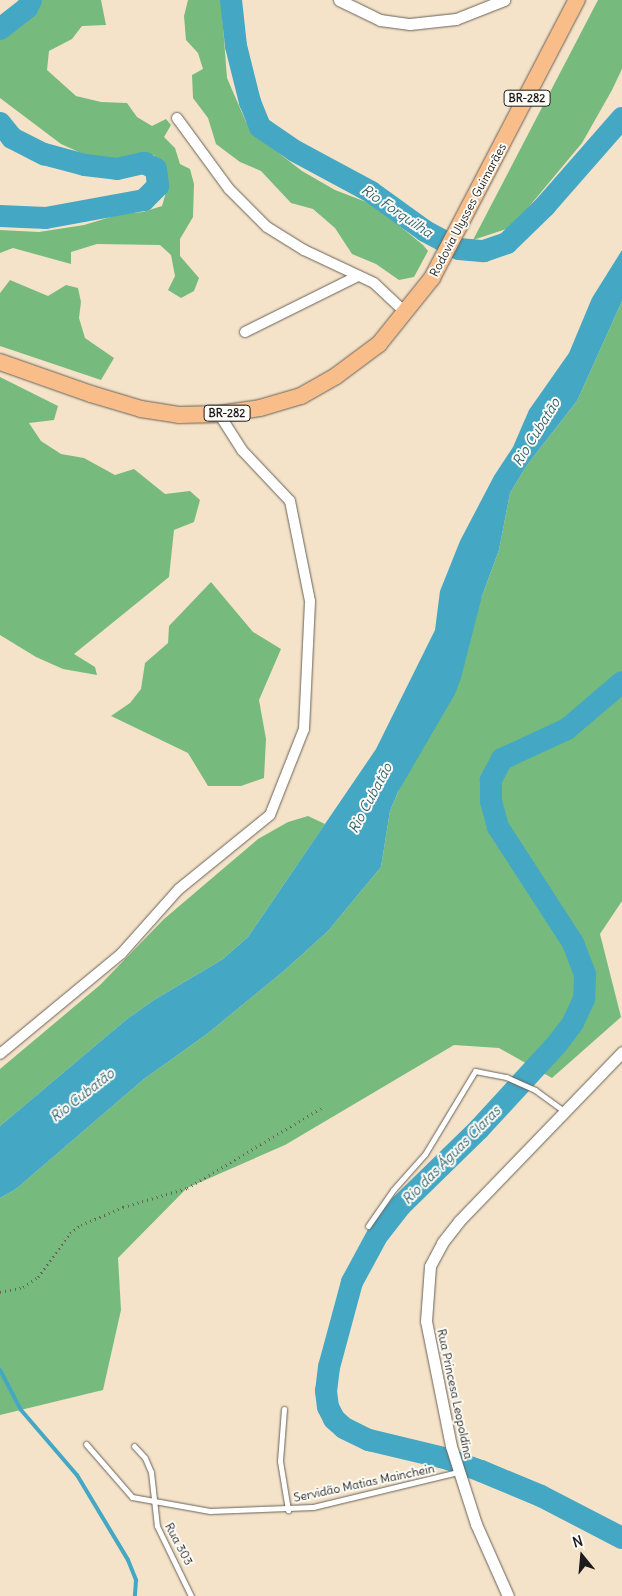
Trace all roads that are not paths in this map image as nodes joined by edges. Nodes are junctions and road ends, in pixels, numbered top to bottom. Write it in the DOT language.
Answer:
graph roads {
  1 [pos="339,0"];
  2 [pos="504,0"];
  3 [pos="577,0"];
  4 [pos="177,118"];
  5 [pos="358,276"];
  6 [pos="406,313"];
  7 [pos="245,332"];
  8 [pos="0,362"];
  9 [pos="219,414"];
  10 [pos="622,1052"];
  11 [pos="0,1054"];
  12 [pos="565,1112"];
  13 [pos="368,1226"];
  14 [pos="284,1409"];
  15 [pos="86,1444"];
  16 [pos="134,1446"];
  17 [pos="457,1468"];
  18 [pos="154,1501"];
  19 [pos="288,1510"];
  20 [pos="192,1596"];
  21 [pos="508,1596"];
  1 -- 2 [label="street"];
  3 -- 6 [label="highway, Rodovia Ulysses Guimarães / BR-282"];
  4 -- 5 [label="street"];
  5 -- 6 [label="street"];
  5 -- 7 [label="street"];
  6 -- 9 [label="highway, Rodovia Ulysses Guimarães / BR-282"];
  8 -- 9 [label="highway, Rodovia Ulysses Guimarães / BR-282"];
  9 -- 11 [label="street"];
  10 -- 12 [label="street, Rua Princesa Leopoldina"];
  12 -- 13 [label="lane"];
  12 -- 17 [label="street, Rua Princesa Leopoldina"];
  14 -- 19 [label="lane"];
  15 -- 18 [label="lane, Servidão Matias Mainchein"];
  16 -- 18 [label="lane, Rua 303"];
  17 -- 19 [label="lane, Servidão Matias Mainchein"];
  17 -- 21 [label="street, Rua Princesa Leopoldina"];
  18 -- 19 [label="lane, Servidão Matias Mainchein"];
  18 -- 20 [label="lane, Rua 303"];
}
